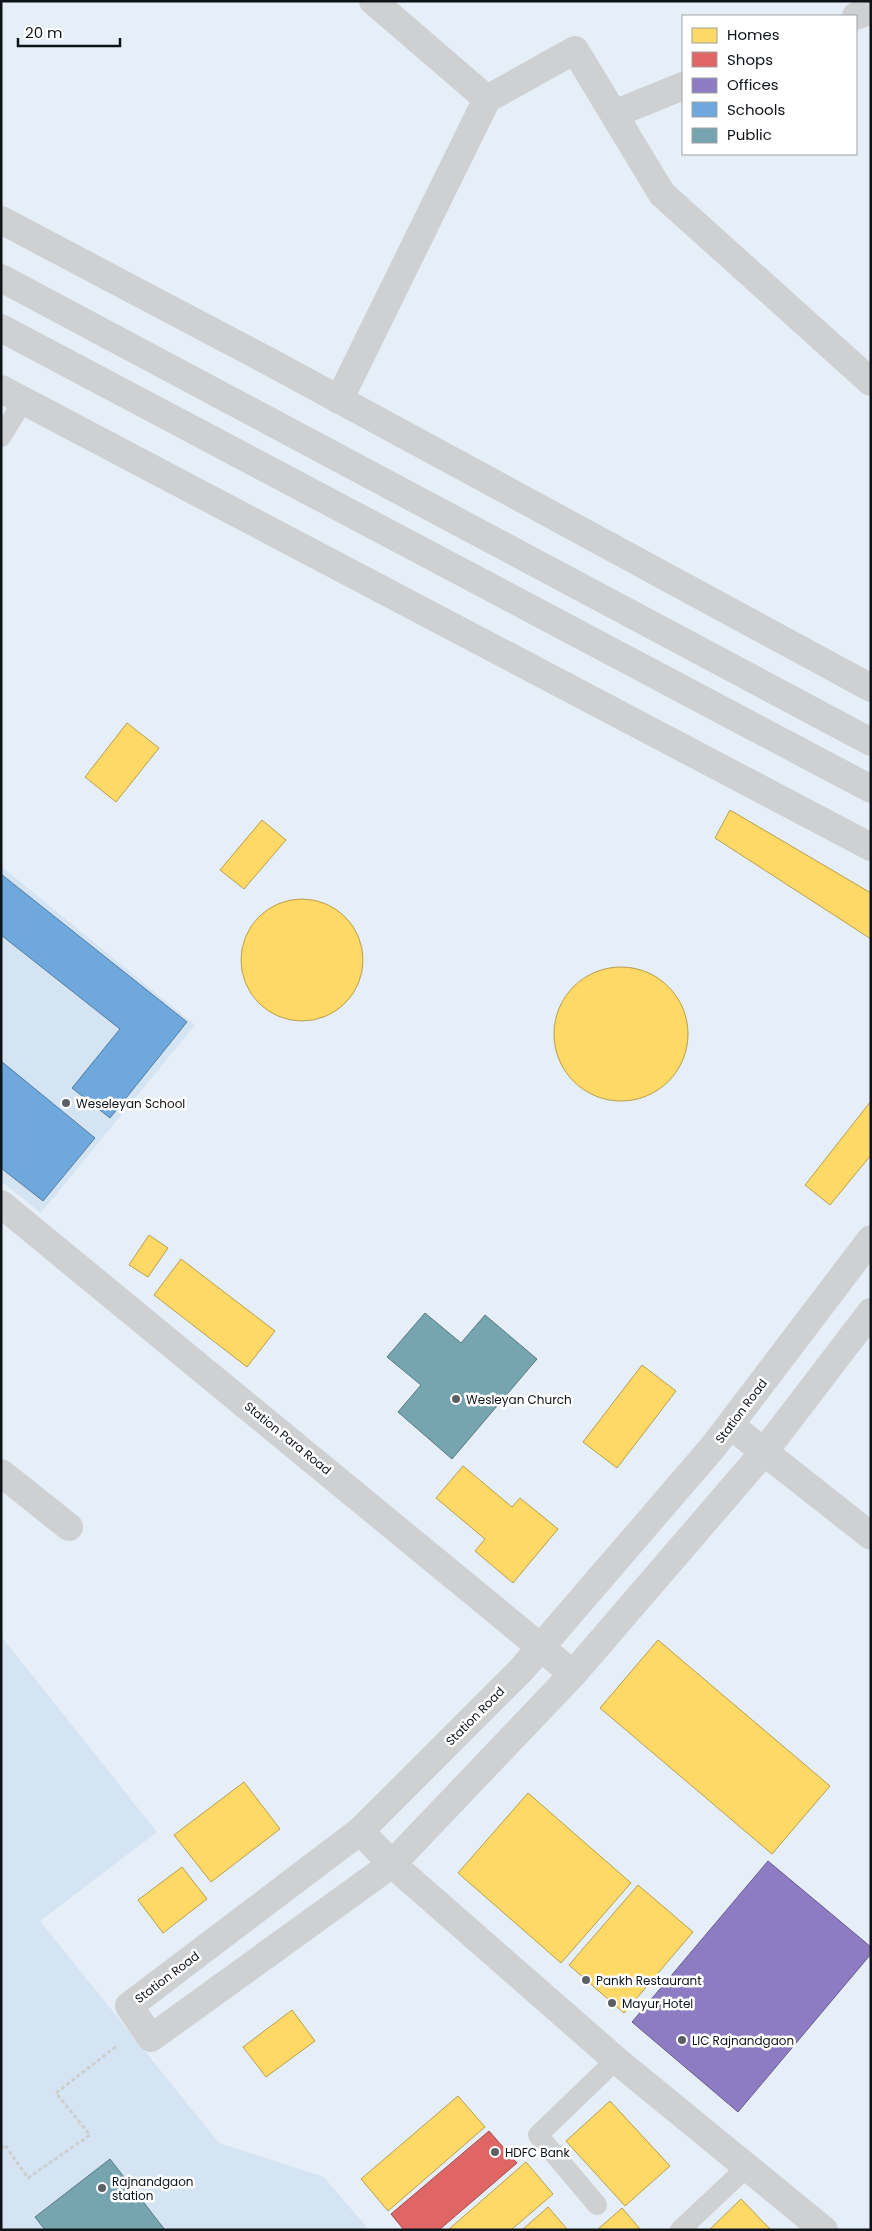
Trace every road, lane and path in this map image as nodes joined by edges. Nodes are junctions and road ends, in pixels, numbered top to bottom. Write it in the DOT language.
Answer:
graph roads {
  1 [pos="373,1"];
  2 [pos="871,10"];
  3 [pos="857,16"];
  4 [pos="682,86"];
  5 [pos="488,99"];
  6 [pos="614,114"];
  7 [pos="1,220"];
  8 [pos="1,278"];
  9 [pos="1,328"];
  10 [pos="871,382"];
  11 [pos="12,395"];
  12 [pos="339,400"];
  13 [pos="1,437"];
  14 [pos="867,679"];
  15 [pos="871,742"];
  16 [pos="871,789"];
  17 [pos="871,847"];
  18 [pos="1,1204"];
  19 [pos="871,1239"];
  20 [pos="871,1312"];
  21 [pos="730,1425"];
  22 [pos="764,1452"];
  23 [pos="1,1473"];
  24 [pos="69,1527"];
  25 [pos="871,1536"];
  26 [pos="540,1648"];
  27 [pos="573,1674"];
  28 [pos="360,1831"];
  29 [pos="392,1864"];
  30 [pos="142,2026"];
  31 [pos="616,2060"];
  32 [pos="1,2149"];
  33 [pos="746,2168"];
  34 [pos="597,2205"];
  35 [pos="680,2230"];
  36 [pos="824,2230"];
  1 -- 5 [label="street"];
  2 -- 3 [label="street"];
  4 -- 6 [label="street"];
  5 -- 6 [label="street"];
  5 -- 12 [label="street"];
  6 -- 10 [label="street"];
  7 -- 12 [label="street"];
  8 -- 15 [label="street"];
  9 -- 16 [label="street"];
  11 -- 13 [label="lane"];
  11 -- 17 [label="street"];
  12 -- 14 [label="street"];
  18 -- 26 [label="street, Station Para Road"];
  19 -- 21 [label="street, Station Road"];
  20 -- 22 [label="street"];
  21 -- 22 [label="street"];
  21 -- 26 [label="street, Station Road"];
  22 -- 25 [label="street"];
  22 -- 27 [label="street"];
  23 -- 24 [label="street"];
  26 -- 27 [label="street, Station Para Road"];
  26 -- 28 [label="street, Station Road"];
  27 -- 29 [label="street"];
  28 -- 29 [label="street"];
  28 -- 30 [label="street, Station Road"];
  29 -- 30 [label="street"];
  29 -- 31 [label="street"];
  30 -- 32 [label="path"];
  31 -- 33 [label="street"];
  31 -- 34 [label="lane"];
  33 -- 35 [label="lane"];
  33 -- 36 [label="street"];
}
